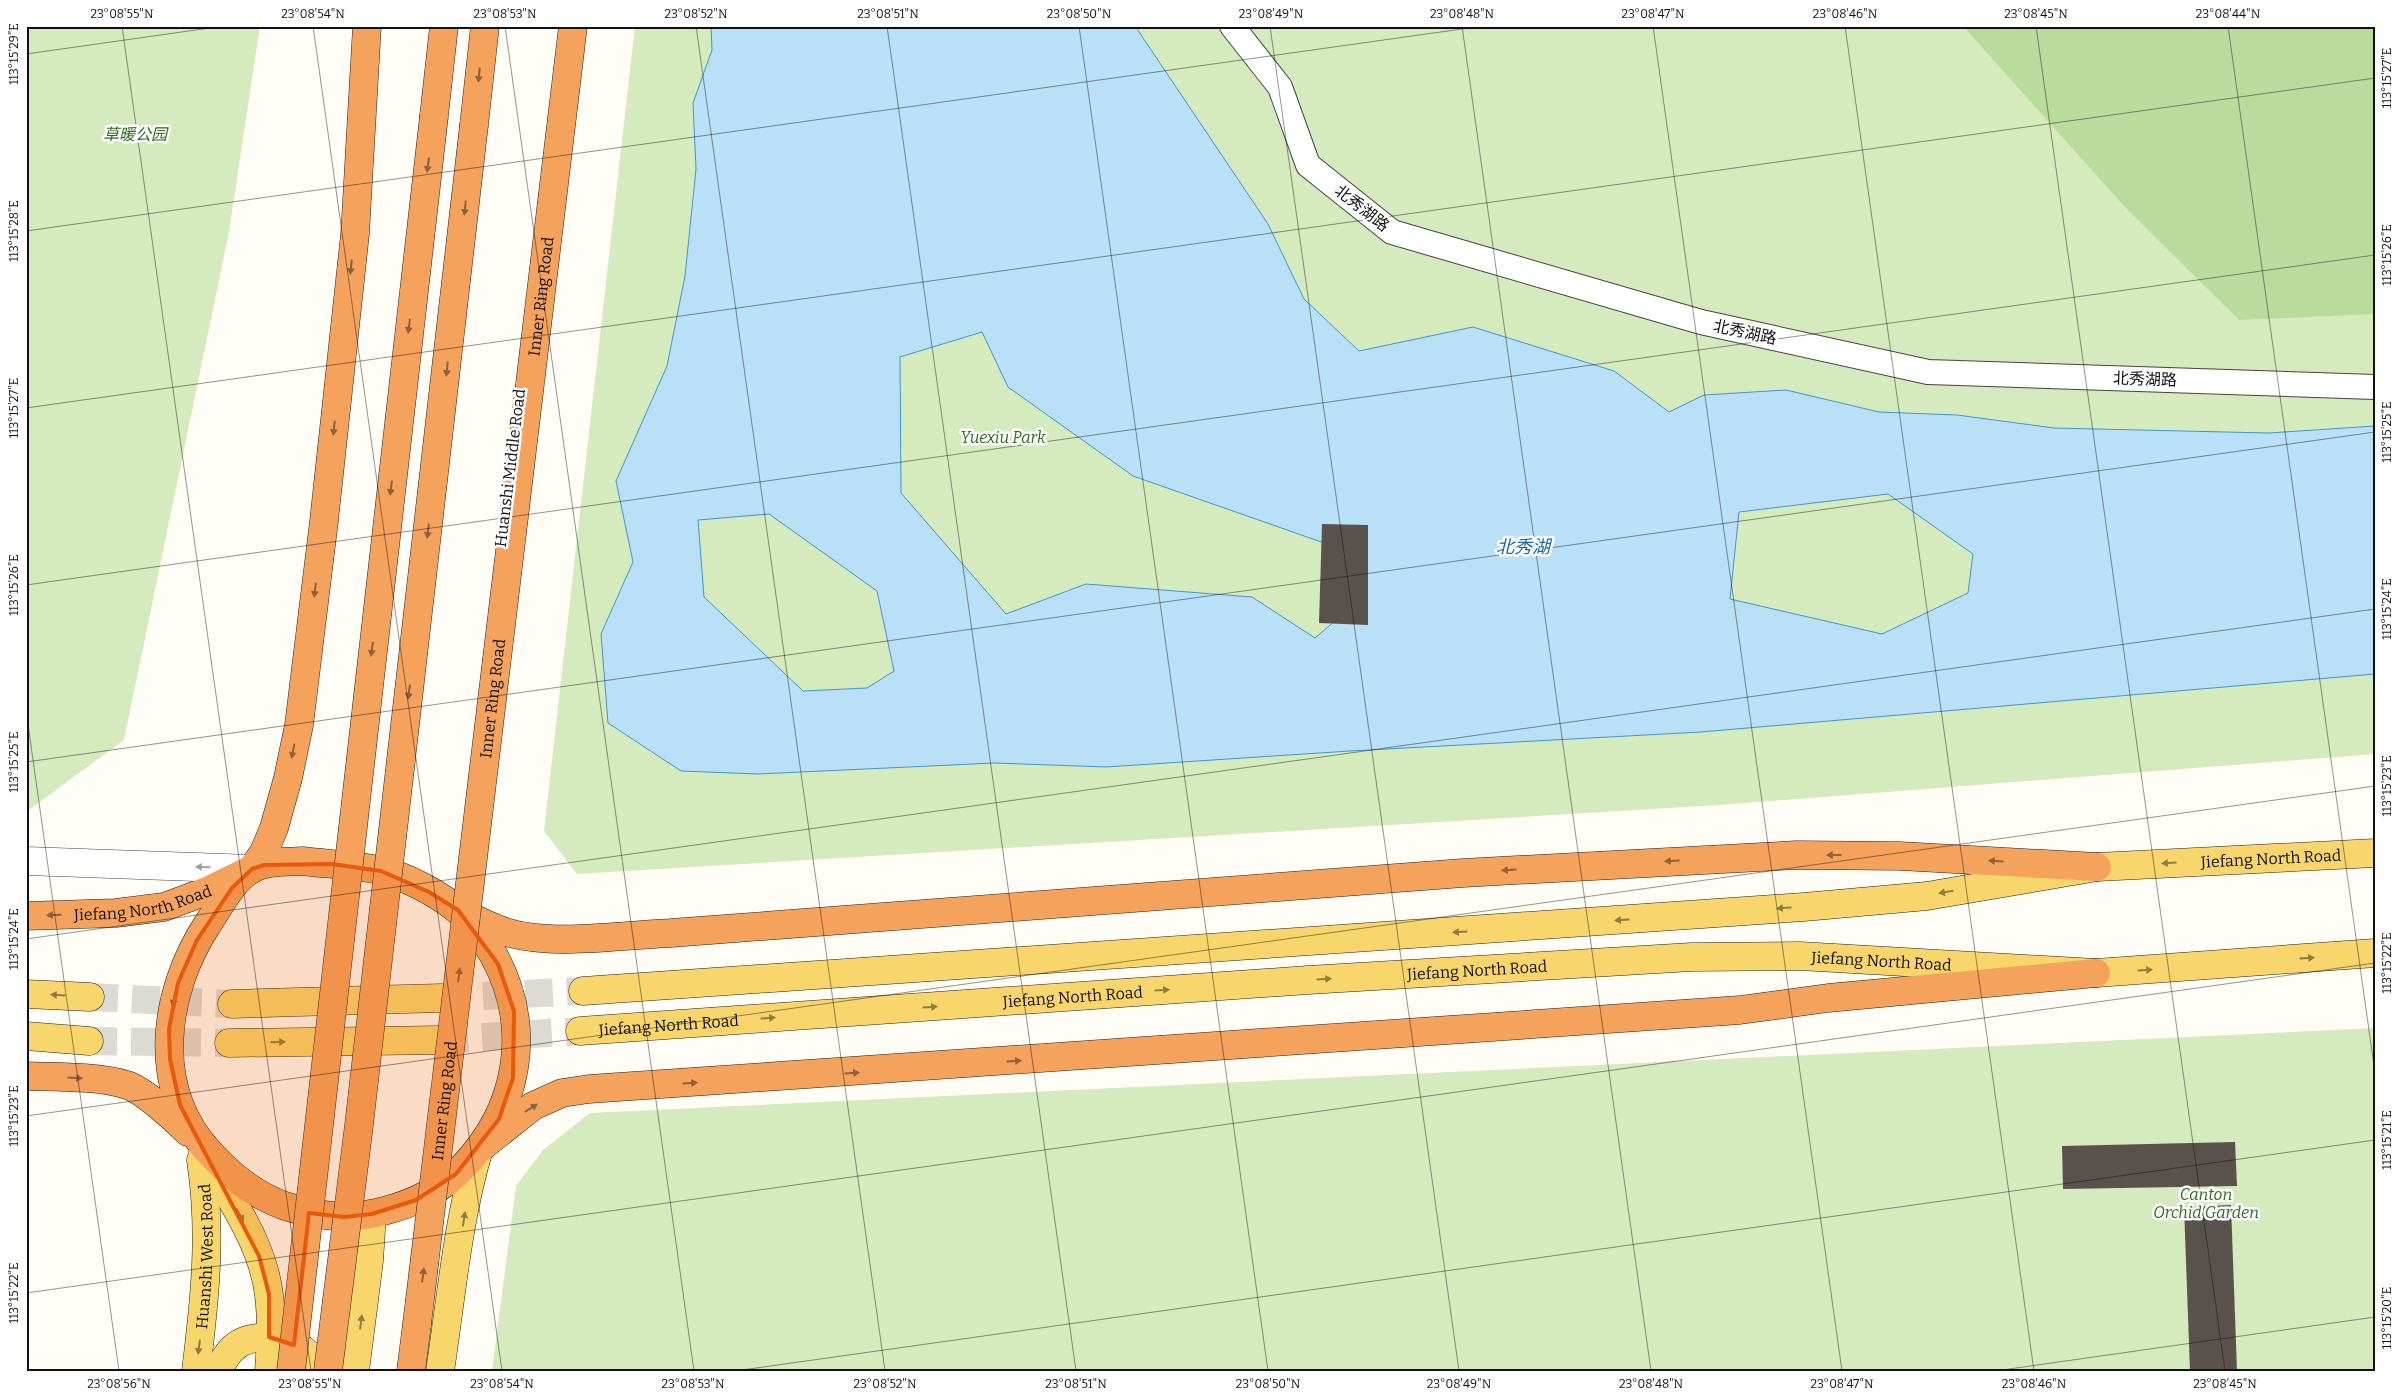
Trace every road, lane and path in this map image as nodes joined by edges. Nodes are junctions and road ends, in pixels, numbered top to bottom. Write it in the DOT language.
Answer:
graph roads {
  1 [pos="367,26"];
  2 [pos="383,26"];
  3 [pos="444,26"];
  4 [pos="485,26"];
  5 [pos="566,26"];
  6 [pos="573,26"];
  7 [pos="1232,26"];
  8 [pos="355,234"];
  9 [pos="2375,387"];
  10 [pos="2375,853"];
  11 [pos="26,861"];
  12 [pos="2097,866"];
  13 [pos="252,869"];
  14 [pos="458,910"];
  15 [pos="26,916"];
  16 [pos="2375,952"];
  17 [pos="2096,973"];
  18 [pos="583,992"];
  19 [pos="26,994"];
  20 [pos="90,997"];
  21 [pos="441,998"];
  22 [pos="232,1004"];
  23 [pos="580,1031"];
  24 [pos="26,1036"];
  25 [pos="88,1040"];
  26 [pos="440,1040"];
  27 [pos="230,1043"];
  28 [pos="26,1076"];
  29 [pos="198,1142"];
  30 [pos="479,1149"];
  31 [pos="372,1214"];
  32 [pos="417,1324"];
  33 [pos="269,1337"];
  34 [pos="196,1371"];
  35 [pos="218,1371"];
  36 [pos="269,1371"];
  37 [pos="291,1371"];
  38 [pos="327,1371"];
  39 [pos="355,1371"];
  40 [pos="411,1371"];
  41 [pos="416,1371"];
  42 [pos="440,1371"];
  1 -- 8 [label="highway"];
  2 -- 8 [label="highway"];
  3 -- 37 [label="highway, one-way, bridge"];
  4 -- 38 [label="highway, one-way, bridge"];
  5 -- 14 [label="highway, Huanshi Middle Road"];
  32 -- 6 [label="highway, Inner Ring Road, one-way, bridge"];
  7 -- 9 [label="lane, 北秀湖路"];
  8 -- 13 [label="highway, one-way"];
  10 -- 12 [label="main road, Jiefang North Road, one-way"];
  13 -- 11 [label="street, one-way"];
  12 -- 14 [label="highway, one-way"];
  12 -- 18 [label="main road, Jiefang North Road, one-way"];
  13 -- 14 [label="highway, Jiefang North Road"];
  13 -- 15 [label="highway, Jiefang North Road, one-way"];
  13 -- 29 [label="highway, one-way"];
  14 -- 30 [label="highway"];
  17 -- 16 [label="main road, Jiefang North Road, one-way"];
  23 -- 17 [label="main road, Jiefang North Road, one-way"];
  30 -- 17 [label="highway, one-way"];
  20 -- 19 [label="main road, one-way"];
  21 -- 22 [label="main road"];
  24 -- 25 [label="main road"];
  27 -- 26 [label="main road, one-way"];
  28 -- 29 [label="highway, one-way"];
  29 -- 31 [label="highway"];
  29 -- 33 [label="main road, one-way"];
  29 -- 34 [label="main road, Huanshi West Road, one-way"];
  30 -- 31 [label="highway"];
  42 -- 30 [label="main road, one-way"];
  39 -- 31 [label="main road, one-way"];
  32 -- 40 [label="highway, Inner Ring Road"];
  32 -- 41 [label="highway"];
  33 -- 35 [label="main road"];
  33 -- 36 [label="main road"];
  33 -- 38 [label="main road"];
}
